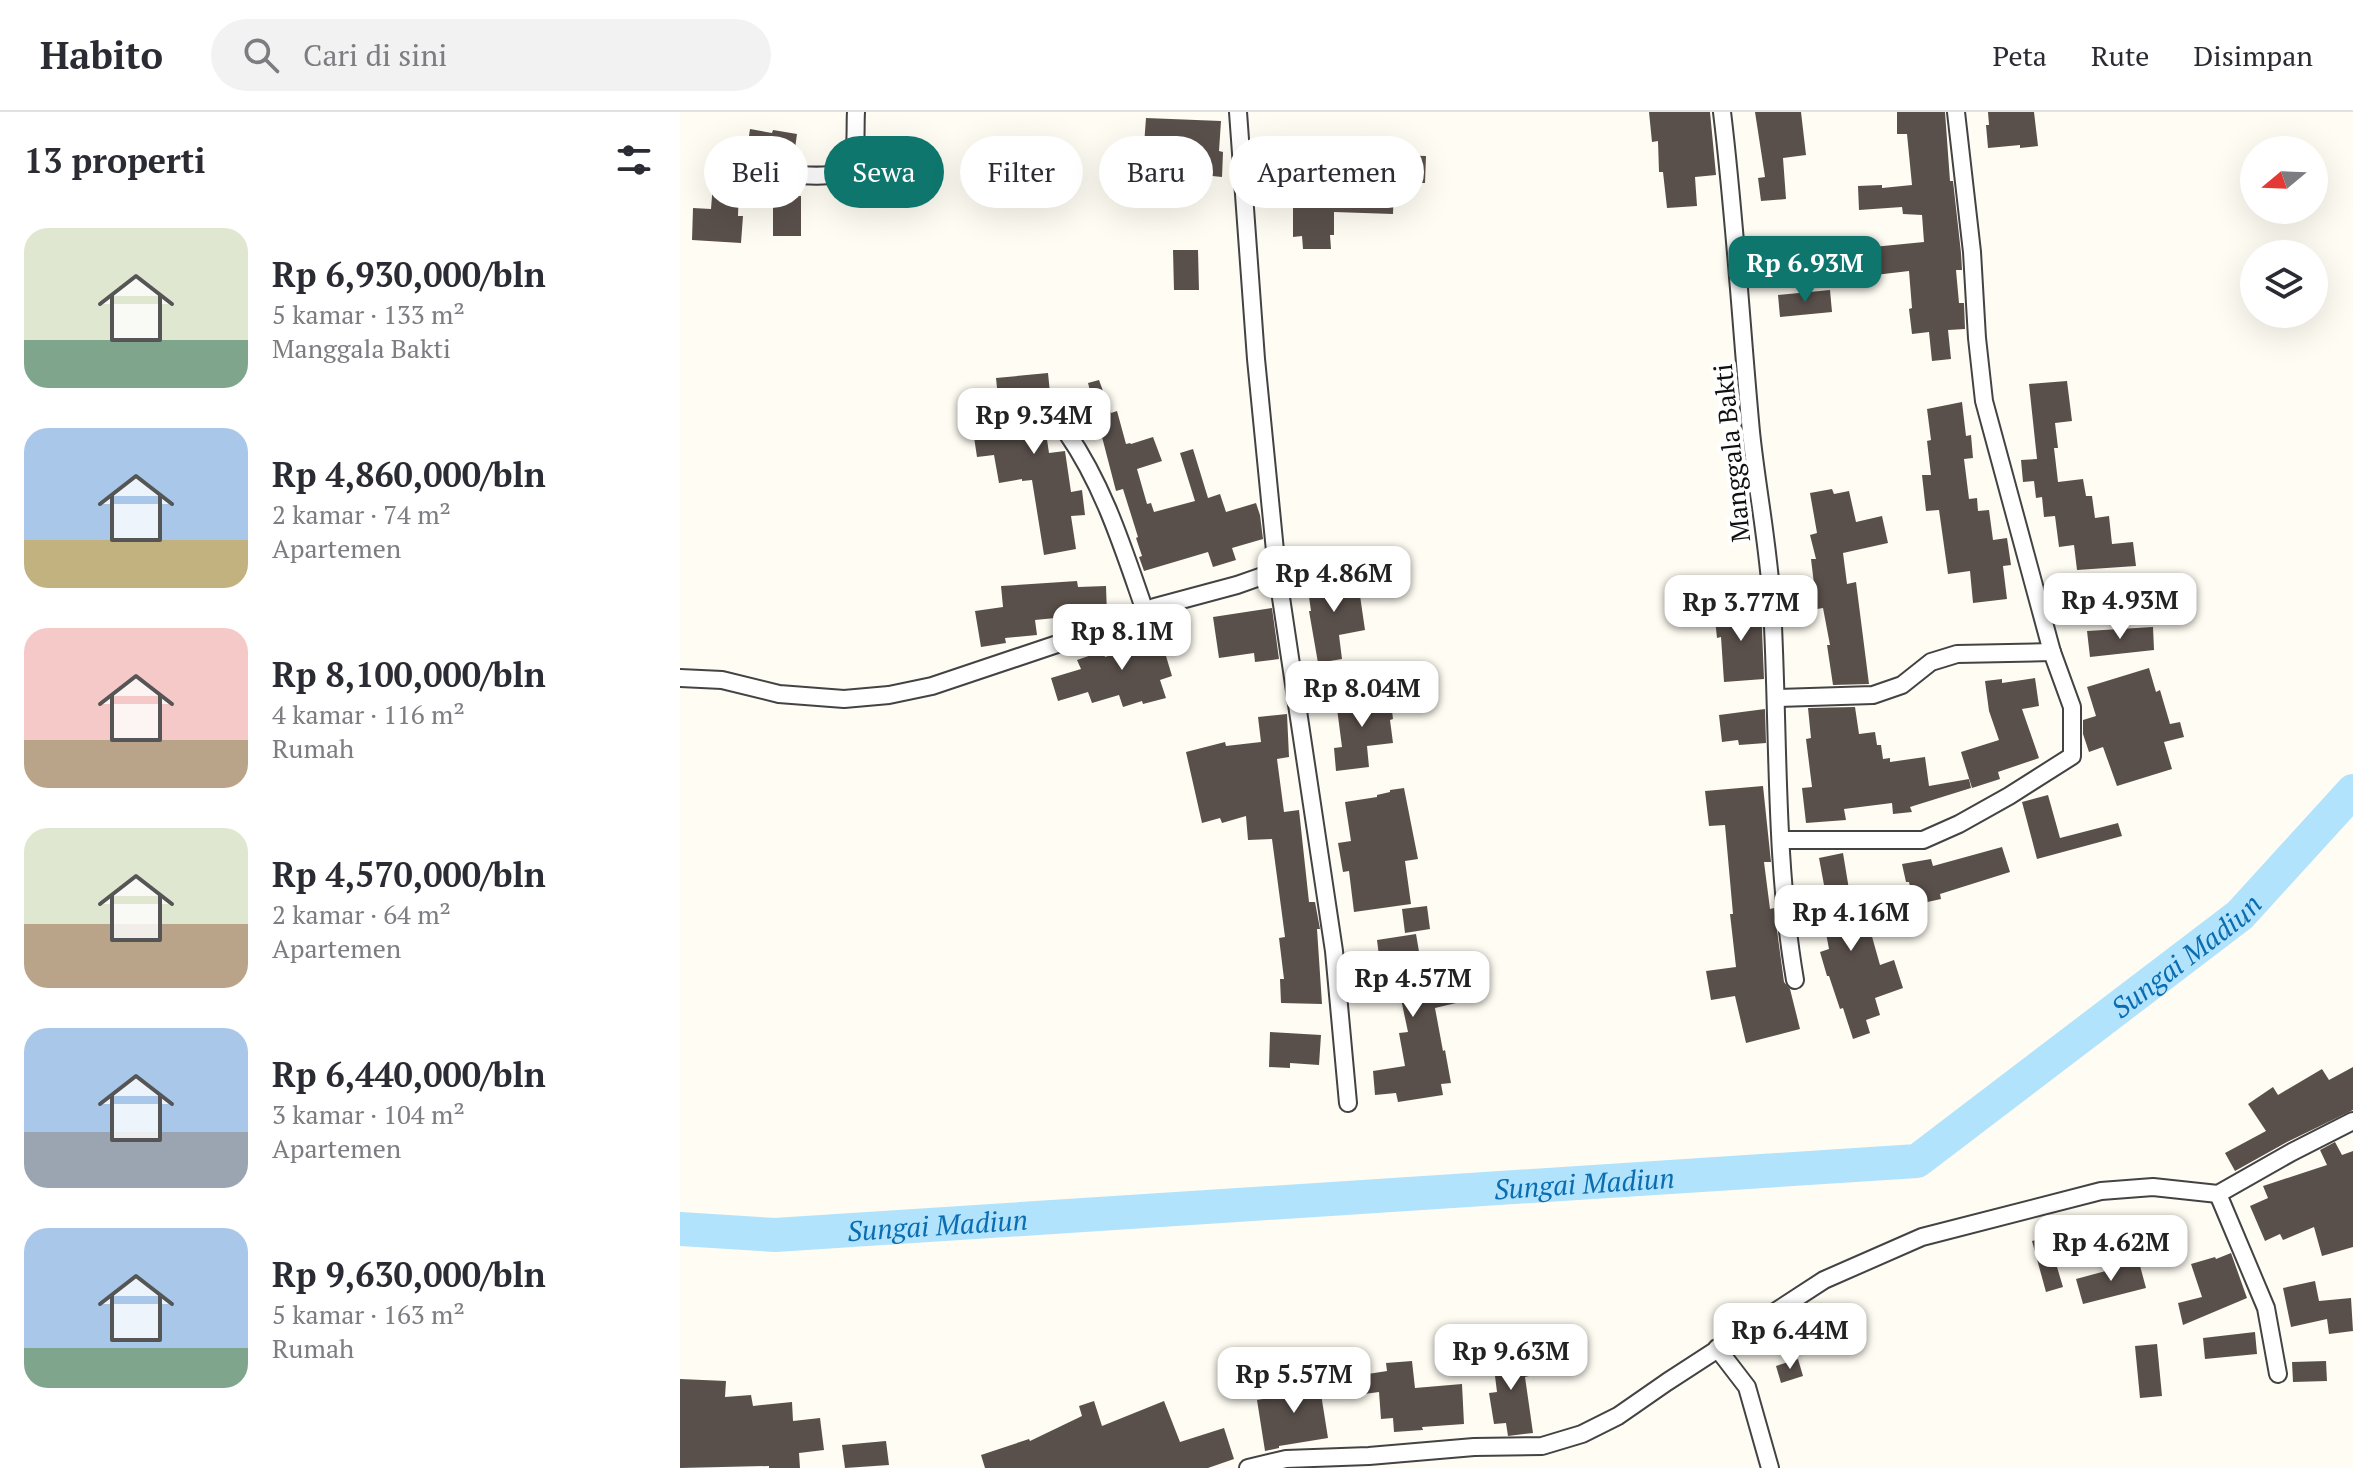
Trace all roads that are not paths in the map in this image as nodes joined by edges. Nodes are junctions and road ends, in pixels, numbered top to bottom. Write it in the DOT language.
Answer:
graph roads {
  1 [pos="856,112"];
  2 [pos="1238,112"];
  3 [pos="1722,112"];
  4 [pos="1956,112"];
  5 [pos="808,175"];
  6 [pos="1067,433"];
  7 [pos="1277,571"];
  8 [pos="1145,611"];
  9 [pos="2052,652"];
  10 [pos="680,678"];
  11 [pos="1776,698"];
  12 [pos="1781,840"];
  13 [pos="1795,980"];
  14 [pos="1348,1103"];
  15 [pos="2353,1121"];
  16 [pos="2218,1194"];
  17 [pos="1717,1348"];
  18 [pos="2278,1374"];
  19 [pos="1370,1462"];
  20 [pos="1248,1468"];
  21 [pos="1770,1468"];
  1 -- 5 [label="street"];
  2 -- 7 [label="street"];
  3 -- 11 [label="street, Manggala Bakti"];
  4 -- 9 [label="street"];
  6 -- 8 [label="street"];
  7 -- 8 [label="street"];
  7 -- 14 [label="street"];
  8 -- 10 [label="street"];
  9 -- 11 [label="street"];
  9 -- 12 [label="street"];
  11 -- 12 [label="street, Manggala Bakti"];
  12 -- 13 [label="street, Manggala Bakti"];
  15 -- 16 [label="street"];
  16 -- 17 [label="street"];
  16 -- 18 [label="street"];
  17 -- 19 [label="street"];
  17 -- 21 [label="street"];
  19 -- 20 [label="street"];
}
